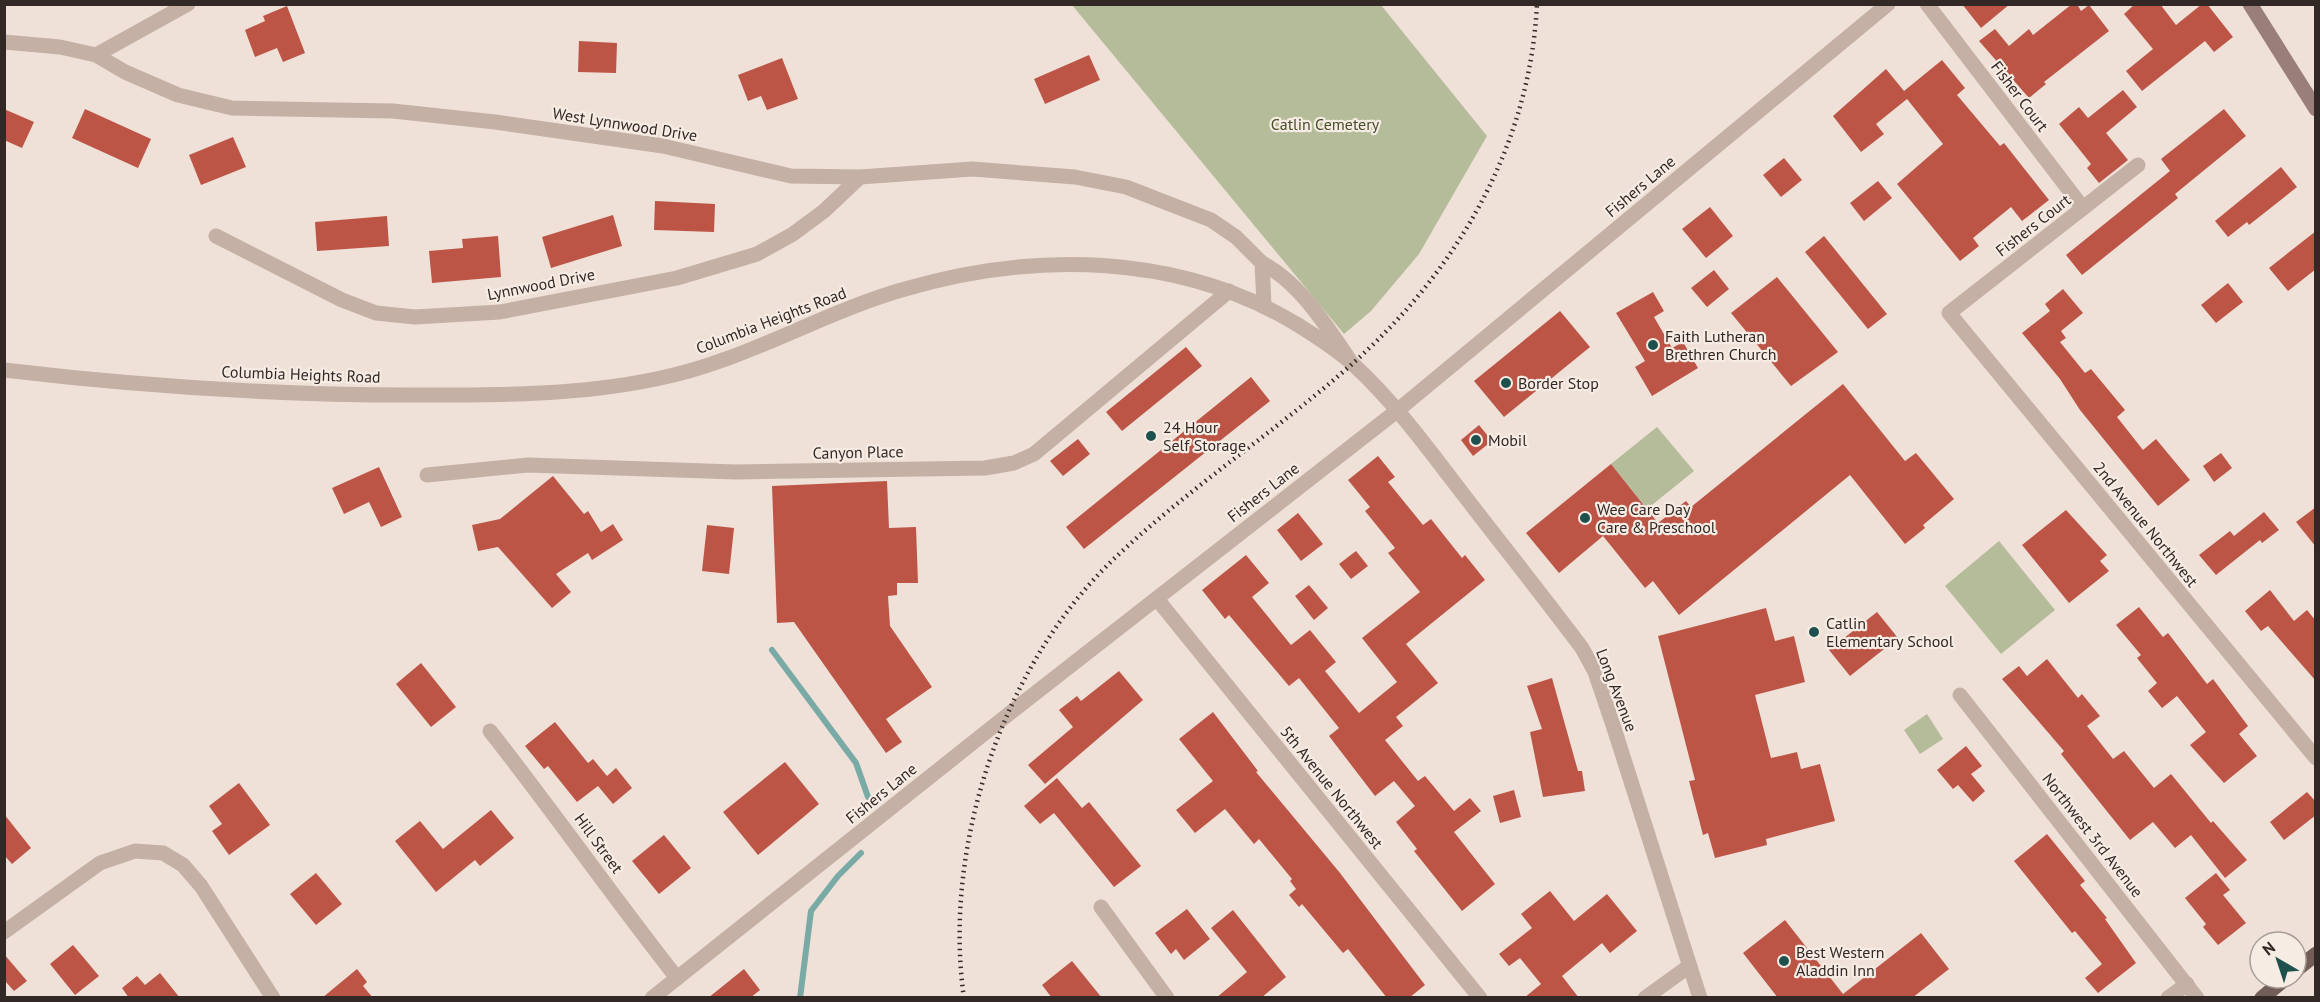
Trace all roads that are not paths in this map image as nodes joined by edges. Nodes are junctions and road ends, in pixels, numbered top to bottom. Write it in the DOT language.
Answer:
graph roads {
  1 [pos="189,4"];
  2 [pos="1887,4"];
  3 [pos="1927,4"];
  4 [pos="2250,4"];
  5 [pos="4,42"];
  6 [pos="96,55"];
  7 [pos="2316,109"];
  8 [pos="2138,165"];
  9 [pos="860,177"];
  10 [pos="2083,208"];
  11 [pos="216,236"];
  12 [pos="1262,263"];
  13 [pos="1229,291"];
  14 [pos="1264,305"];
  15 [pos="1949,313"];
  16 [pos="1353,363"];
  17 [pos="4,370"];
  18 [pos="1398,410"];
  19 [pos="427,475"];
  20 [pos="1157,599"];
  21 [pos="1960,695"];
  22 [pos="490,731"];
  23 [pos="2316,758"];
  24 [pos="1101,906"];
  25 [pos="4,932"];
  26 [pos="1688,967"];
  27 [pos="677,978"];
  28 [pos="2187,984"];
  29 [pos="273,998"];
  30 [pos="652,998"];
  31 [pos="1167,998"];
  32 [pos="1480,998"];
  33 [pos="1645,998"];
  34 [pos="1700,998"];
  35 [pos="2168,998"];
  36 [pos="2197,998"];
  1 -- 6 [label="street"];
  2 -- 18 [label="street, Fishers Lane"];
  3 -- 10 [label="street, Fisher Court"];
  4 -- 7 [label="main road"];
  5 -- 6 [label="street, West Lynnwood Drive"];
  6 -- 9 [label="street, West Lynnwood Drive"];
  8 -- 10 [label="street, Fishers Court"];
  9 -- 11 [label="street, Lynnwood Drive"];
  9 -- 12 [label="street, West Lynnwood Drive"];
  10 -- 15 [label="street, Fishers Court"];
  12 -- 14 [label="street"];
  12 -- 16 [label="street, West Lynnwood Drive"];
  13 -- 14 [label="street, Columbia Heights Road"];
  13 -- 17 [label="street, Columbia Heights Road"];
  13 -- 19 [label="street, Canyon Place"];
  14 -- 16 [label="street, Columbia Heights Road"];
  15 -- 23 [label="street, 2nd Avenue Northwest"];
  16 -- 18 [label="street, Columbia Heights Road"];
  18 -- 20 [label="street, Fishers Lane"];
  18 -- 26 [label="street, Long Avenue"];
  20 -- 27 [label="street, Fishers Lane"];
  20 -- 32 [label="street, 5th Avenue Northwest"];
  21 -- 28 [label="street, Northwest 3rd Avenue"];
  22 -- 27 [label="street, Hill Street"];
  24 -- 31 [label="street"];
  25 -- 29 [label="street"];
  26 -- 33 [label="street"];
  26 -- 34 [label="street, Long Avenue"];
  27 -- 30 [label="street, Fishers Lane"];
  28 -- 35 [label="street"];
  28 -- 36 [label="street, Northwest 3rd Avenue"];
}
